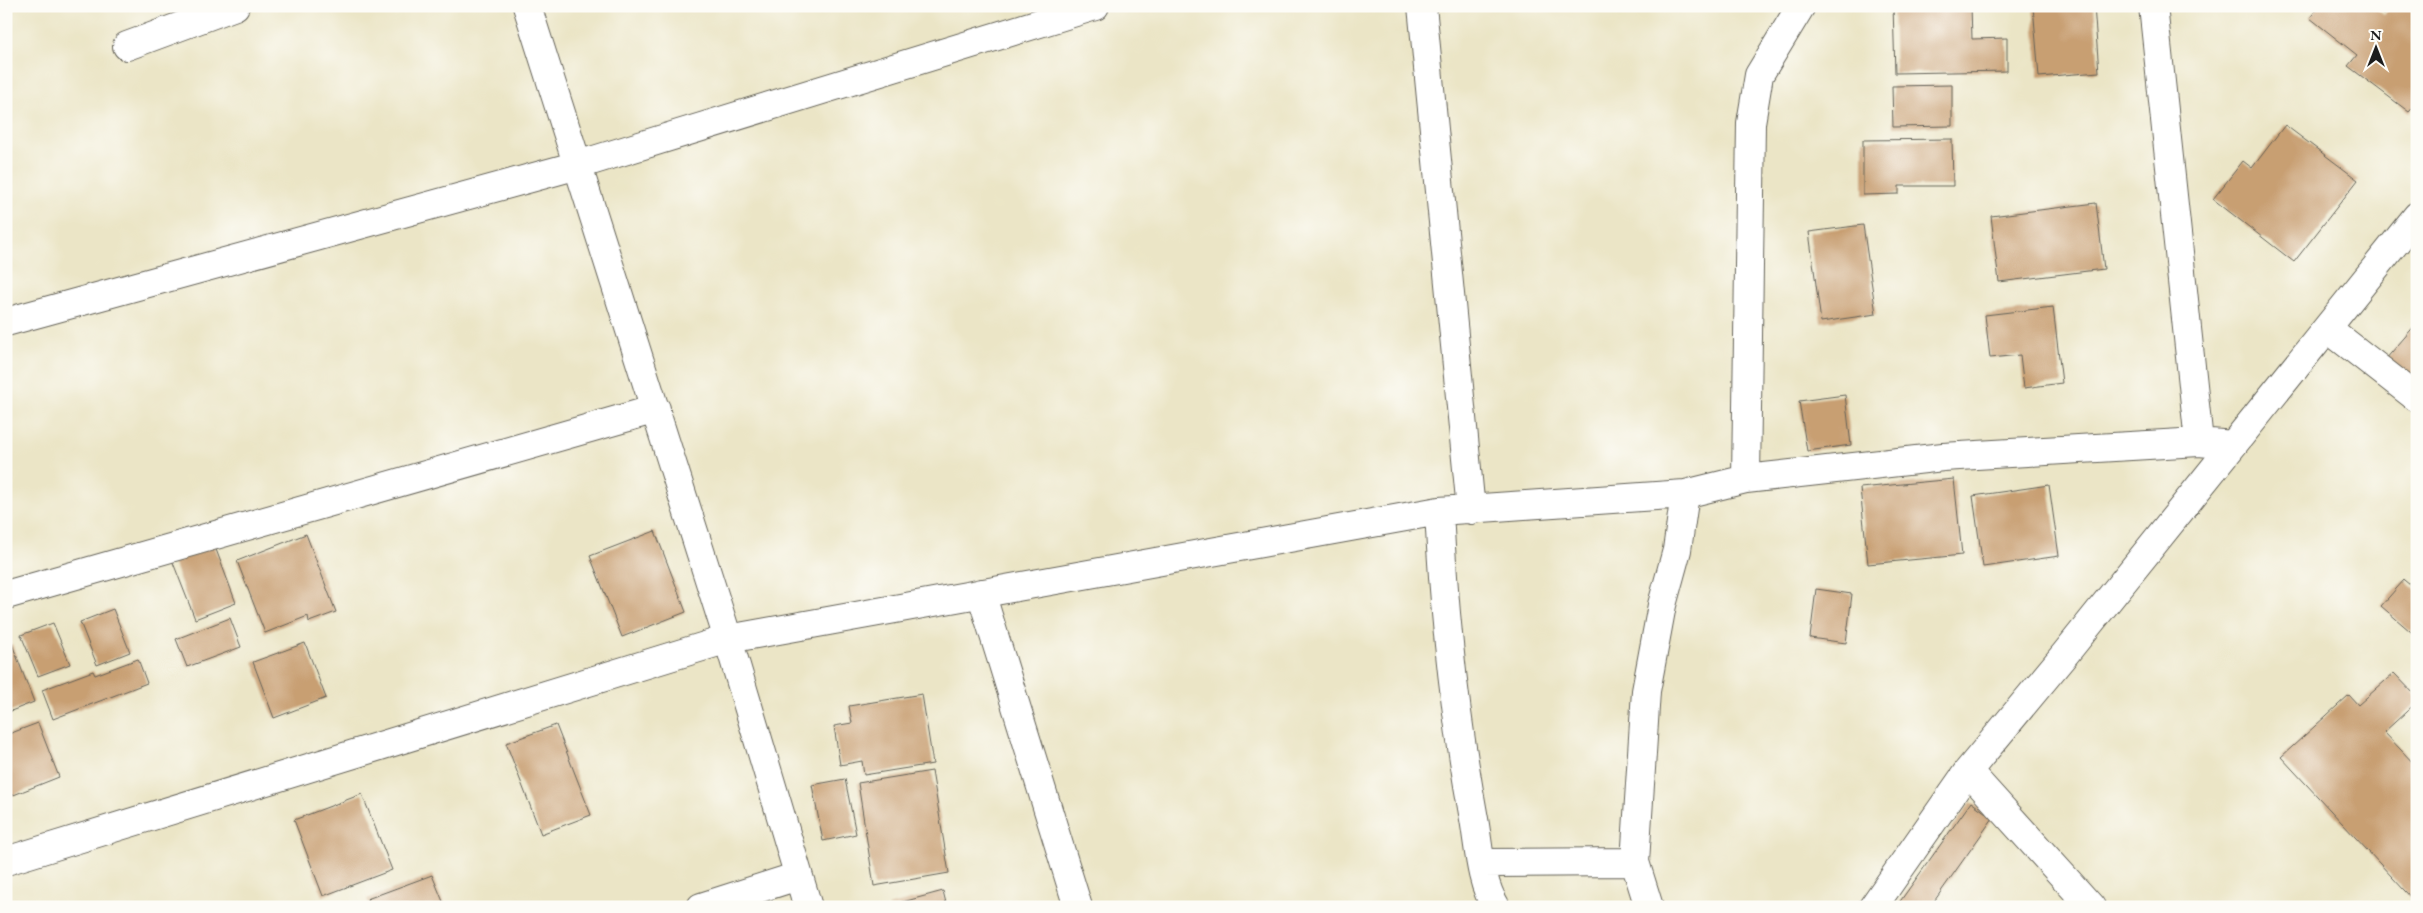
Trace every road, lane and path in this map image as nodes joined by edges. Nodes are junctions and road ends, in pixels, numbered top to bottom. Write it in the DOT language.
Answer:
graph roads {
  1 [pos="235,6"];
  2 [pos="527,6"];
  3 [pos="1095,6"];
  4 [pos="1422,6"];
  5 [pos="1801,6"];
  6 [pos="2153,6"];
  7 [pos="127,46"];
  8 [pos="578,165"];
  9 [pos="2417,216"];
  10 [pos="6,322"];
  11 [pos="2327,328"];
  12 [pos="2417,398"];
  13 [pos="656,409"];
  14 [pos="2199,442"];
  15 [pos="2233,445"];
  16 [pos="1746,479"];
  17 [pos="1685,494"];
  18 [pos="1471,510"];
  19 [pos="1438,511"];
  20 [pos="981,593"];
  21 [pos="6,595"];
  22 [pos="728,639"];
  23 [pos="1968,771"];
  24 [pos="6,861"];
  25 [pos="1635,862"];
  26 [pos="1481,863"];
  27 [pos="798,876"];
  28 [pos="701,907"];
  29 [pos="808,907"];
  30 [pos="1078,907"];
  31 [pos="1496,907"];
  32 [pos="1650,907"];
  33 [pos="1873,907"];
  34 [pos="2091,907"];
  1 -- 7 [label="street"];
  2 -- 8 [label="street"];
  3 -- 8 [label="street"];
  4 -- 18 [label="street"];
  5 -- 16 [label="street"];
  6 -- 14 [label="street"];
  8 -- 10 [label="street"];
  8 -- 13 [label="street"];
  9 -- 11 [label="street"];
  11 -- 12 [label="street"];
  11 -- 15 [label="street"];
  13 -- 21 [label="street"];
  13 -- 22 [label="street"];
  14 -- 15 [label="street"];
  14 -- 16 [label="street"];
  15 -- 23 [label="street"];
  16 -- 17 [label="street"];
  17 -- 18 [label="street"];
  17 -- 25 [label="street"];
  18 -- 19 [label="street"];
  19 -- 20 [label="street"];
  19 -- 26 [label="street"];
  20 -- 22 [label="street"];
  20 -- 30 [label="street"];
  22 -- 24 [label="street"];
  22 -- 27 [label="street"];
  23 -- 33 [label="street"];
  23 -- 34 [label="street"];
  25 -- 26 [label="street"];
  25 -- 32 [label="street"];
  26 -- 31 [label="street"];
  27 -- 28 [label="street"];
  27 -- 29 [label="street"];
}
